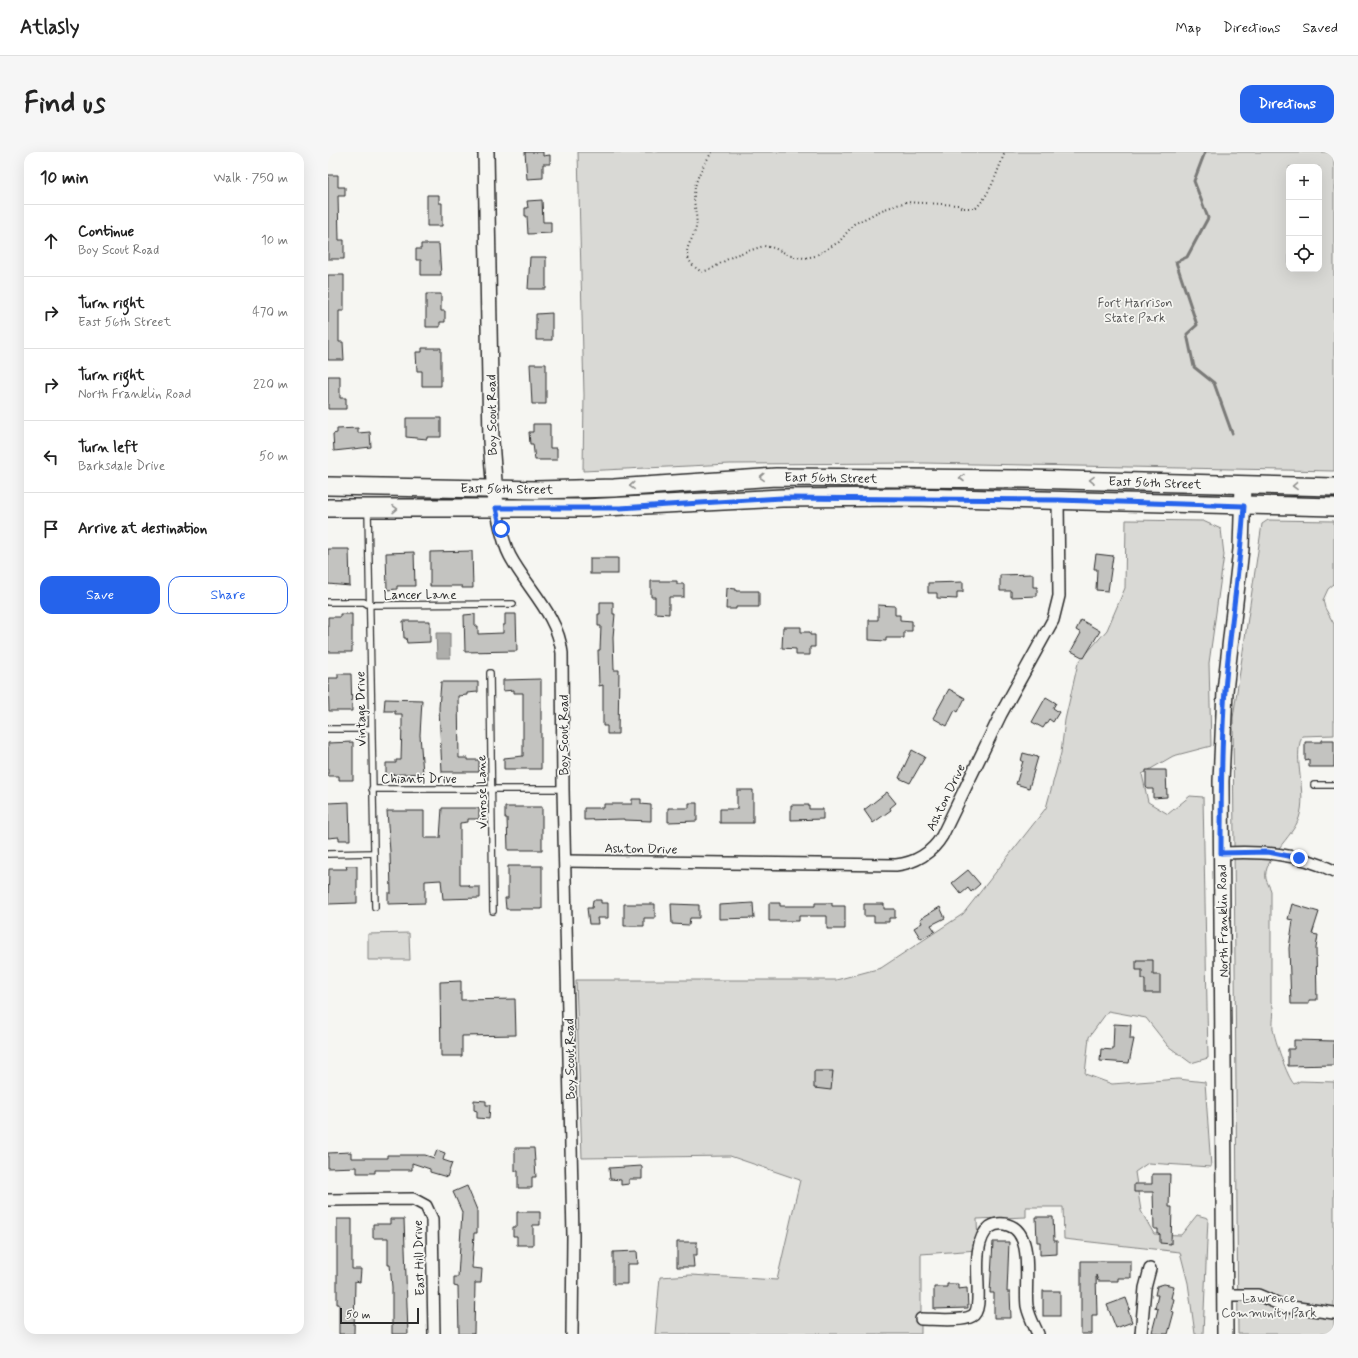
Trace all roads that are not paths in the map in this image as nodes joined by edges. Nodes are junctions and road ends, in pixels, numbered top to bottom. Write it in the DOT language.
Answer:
graph roads {
  1 [pos="486,152"];
  2 [pos="1243,485"];
  3 [pos="328,486"];
  4 [pos="1334,487"];
  5 [pos="493,488"];
  6 [pos="1058,500"];
  7 [pos="1244,506"];
  8 [pos="1334,507"];
  9 [pos="328,508"];
  10 [pos="496,508"];
  11 [pos="368,510"];
  12 [pos="328,602"];
  13 [pos="513,604"];
  14 [pos="369,605"];
  15 [pos="490,673"];
  16 [pos="328,729"];
  17 [pos="371,729"];
  18 [pos="1314,785"];
  19 [pos="1334,785"];
  20 [pos="372,789"];
  21 [pos="492,789"];
  22 [pos="562,789"];
  23 [pos="374,853"];
  24 [pos="1221,853"];
  25 [pos="328,854"];
  26 [pos="565,861"];
  27 [pos="1334,871"];
  28 [pos="375,907"];
  29 [pos="493,911"];
  30 [pos="328,1200"];
  31 [pos="1150,1269"];
  32 [pos="1226,1295"];
  33 [pos="1334,1312"];
  34 [pos="921,1319"];
  35 [pos="434,1334"];
  36 [pos="572,1334"];
  37 [pos="1038,1334"];
  38 [pos="1141,1334"];
  39 [pos="1226,1334"];
  1 -- 5 [label="main road, Boy Scout Road"];
  4 -- 2 [label="main road, East 56th Street, one-way"];
  2 -- 5 [label="main road, East 56th Street, one-way"];
  2 -- 7 [label="main road, North Franklin Road"];
  3 -- 5 [label="main road, East 56th Street"];
  5 -- 10 [label="main road, Boy Scout Road"];
  6 -- 7 [label="main road, East 56th Street"];
  6 -- 10 [label="main road, East 56th Street"];
  6 -- 26 [label="street, Ashton Drive"];
  7 -- 8 [label="main road, East 56th Street"];
  7 -- 24 [label="main road, North Franklin Road"];
  9 -- 11 [label="main road, East 56th Street"];
  11 -- 10 [label="main road, East 56th Street, one-way"];
  10 -- 22 [label="street, Boy Scout Road"];
  11 -- 14 [label="lane, Vintage Drive"];
  12 -- 14 [label="lane, Lancer Lane"];
  13 -- 14 [label="lane, Lancer Lane"];
  14 -- 17 [label="lane, Vintage Drive"];
  15 -- 21 [label="lane, Vinrose Lane"];
  16 -- 17 [label="lane"];
  17 -- 20 [label="lane, Vintage Drive"];
  18 -- 19 [label="lane"];
  20 -- 21 [label="lane, Chianti Drive"];
  20 -- 23 [label="lane, Vintage Drive"];
  21 -- 22 [label="lane, Chianti Drive"];
  21 -- 29 [label="lane, Vinrose Lane"];
  22 -- 26 [label="street, Boy Scout Road"];
  23 -- 25 [label="lane"];
  23 -- 28 [label="lane, Vintage Drive"];
  24 -- 27 [label="street"];
  24 -- 32 [label="main road, North Franklin Road"];
  26 -- 36 [label="street, Boy Scout Road"];
  30 -- 35 [label="street, East Hill Drive"];
  31 -- 38 [label="street"];
  32 -- 33 [label="street"];
  32 -- 39 [label="main road, North Franklin Road"];
  34 -- 37 [label="street"];
}
